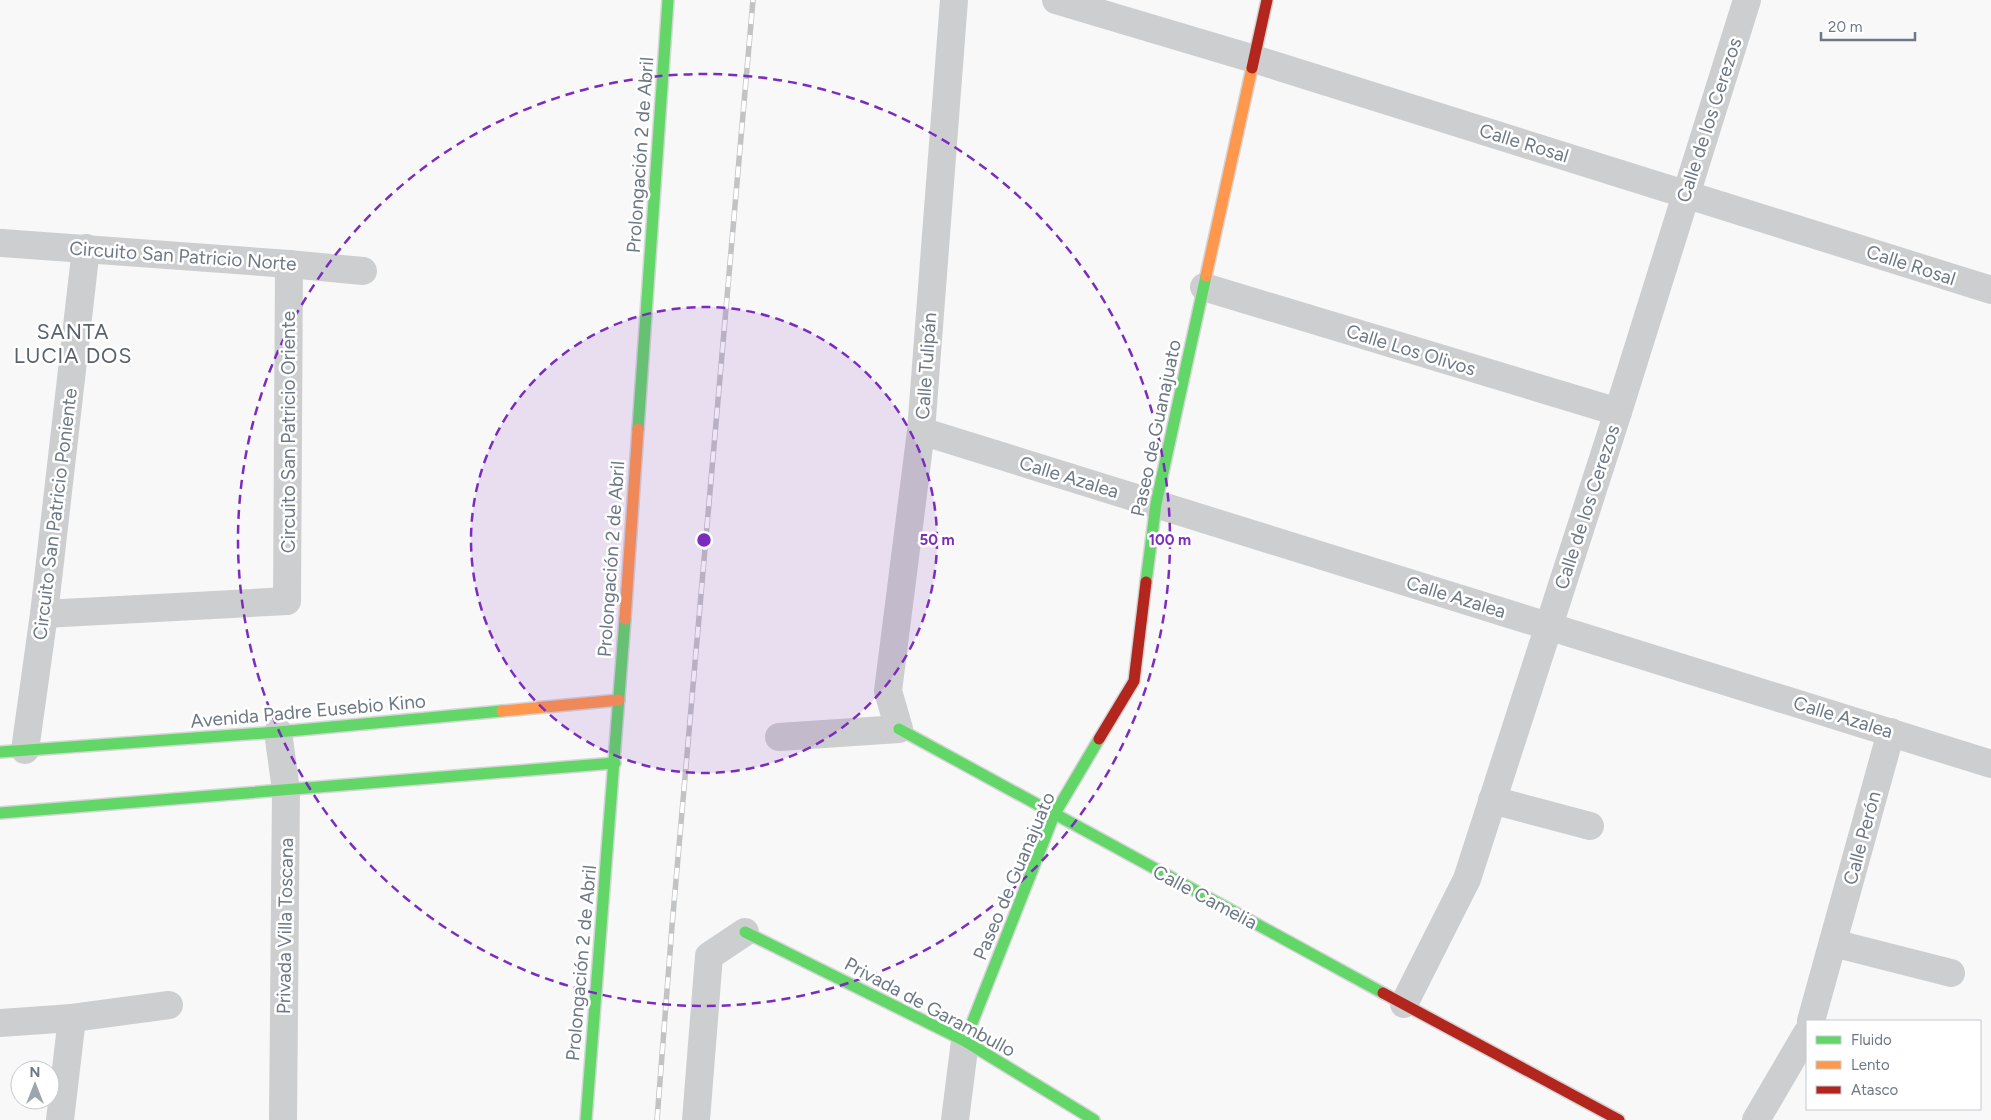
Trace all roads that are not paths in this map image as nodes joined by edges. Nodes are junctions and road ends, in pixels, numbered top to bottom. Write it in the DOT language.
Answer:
graph roads {
  1 [pos="668,0"];
  2 [pos="954,0"];
  3 [pos="1056,0"];
  4 [pos="1267,0"];
  5 [pos="1747,0"];
  6 [pos="1254,59"];
  7 [pos="1686,194"];
  8 [pos="2,243"];
  9 [pos="86,248"];
  10 [pos="289,264"];
  11 [pos="363,271"];
  12 [pos="1204,287"];
  13 [pos="1991,290"];
  14 [pos="1618,412"];
  15 [pos="920,431"];
  16 [pos="1156,504"];
  17 [pos="44,614"];
  18 [pos="1548,626"];
  19 [pos="619,700"];
  20 [pos="899,729"];
  21 [pos="278,732"];
  22 [pos="1891,732"];
  23 [pos="778,737"];
  24 [pos="13,751"];
  25 [pos="615,763"];
  26 [pos="1991,764"];
  27 [pos="286,790"];
  28 [pos="1492,800"];
  29 [pos="0,813"];
  30 [pos="1054,816"];
  31 [pos="1590,826"];
  32 [pos="745,932"];
  33 [pos="1833,943"];
  34 [pos="1951,973"];
  35 [pos="1404,1004"];
  36 [pos="169,1005"];
  37 [pos="72,1018"];
  38 [pos="1811,1020"];
  39 [pos="0,1023"];
  40 [pos="1806,1035"];
  41 [pos="965,1041"];
  42 [pos="60,1120"];
  43 [pos="283,1120"];
  44 [pos="586,1120"];
  45 [pos="696,1120"];
  46 [pos="955,1120"];
  47 [pos="1094,1120"];
  48 [pos="1619,1120"];
  49 [pos="1756,1120"];
  1 -- 19 [label="main road, Prolongación 2 de Abril"];
  2 -- 15 [label="street, Calle Tulipán"];
  3 -- 6 [label="street, Calle Rosal"];
  4 -- 6 [label="main road, Paseo de Guanajuato"];
  5 -- 7 [label="street, Calle de los Cerezos"];
  6 -- 7 [label="street, Calle Rosal"];
  6 -- 12 [label="main road, Paseo de Guanajuato"];
  7 -- 13 [label="street, Calle Rosal"];
  7 -- 14 [label="street, Calle de los Cerezos"];
  8 -- 9 [label="street, Circuito San Patricio Norte"];
  9 -- 10 [label="street, Circuito San Patricio Norte"];
  9 -- 17 [label="street, Circuito San Patricio Poniente"];
  10 -- 11 [label="street, Circuito San Patricio Norte"];
  10 -- 17 [label="street, Circuito San Patricio Oriente"];
  12 -- 14 [label="street, Calle Los Olivos"];
  12 -- 16 [label="main road, Paseo de Guanajuato"];
  14 -- 18 [label="street, Calle de los Cerezos"];
  15 -- 16 [label="street, Calle Azalea"];
  15 -- 20 [label="street, Calle Tulipán"];
  16 -- 18 [label="street, Calle Azalea"];
  16 -- 30 [label="main road, Paseo de Guanajuato"];
  17 -- 24 [label="street, Circuito San Patricio Poniente"];
  18 -- 22 [label="street, Calle Azalea"];
  18 -- 28 [label="street, Calle de los Cerezos"];
  19 -- 21 [label="main road, Avenida Padre Eusebio Kino"];
  19 -- 25 [label="main road, Prolongación 2 de Abril"];
  20 -- 23 [label="street"];
  20 -- 30 [label="main road, Calle Camelia"];
  21 -- 24 [label="main road, Avenida Padre Eusebio Kino"];
  21 -- 27 [label="street, Privada Villa Toscana"];
  22 -- 26 [label="street, Calle Azalea"];
  22 -- 33 [label="street, Calle Perón"];
  25 -- 27 [label="main road"];
  25 -- 44 [label="main road, Prolongación 2 de Abril"];
  27 -- 29 [label="main road"];
  27 -- 43 [label="street, Privada Villa Toscana"];
  28 -- 31 [label="street"];
  28 -- 35 [label="street, Calle de los Cerezos"];
  30 -- 35 [label="main road, Calle Camelia"];
  30 -- 41 [label="main road, Paseo de Guanajuato"];
  32 -- 41 [label="main road, Privada de Garambullo"];
  32 -- 45 [label="street"];
  33 -- 34 [label="street"];
  33 -- 38 [label="street, Calle Perón"];
  35 -- 48 [label="main road, Calle Camelia"];
  36 -- 37 [label="street"];
  37 -- 39 [label="street"];
  37 -- 42 [label="street"];
  40 -- 49 [label="street"];
  41 -- 46 [label="street"];
  41 -- 47 [label="main road, Privada de Garambullo"];
}
